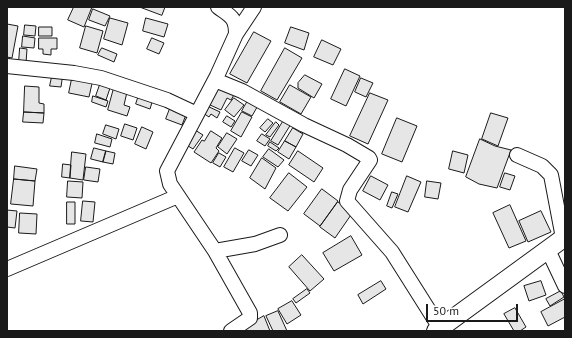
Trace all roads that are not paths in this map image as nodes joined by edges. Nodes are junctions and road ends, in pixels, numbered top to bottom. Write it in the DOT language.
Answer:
graph roads {
  1 [pos="218,7"];
  2 [pos="254,7"];
  3 [pos="236,34"];
  4 [pos="7,66"];
  5 [pos="215,80"];
  6 [pos="197,114"];
  7 [pos="517,155"];
  8 [pos="178,196"];
  9 [pos="280,235"];
  10 [pos="564,237"];
  11 [pos="548,250"];
  12 [pos="215,251"];
  13 [pos="7,269"];
  14 [pos="565,286"];
  15 [pos="438,330"];
  16 [pos="231,331"];
  1 -- 3 [label="street"];
  2 -- 3 [label="street"];
  3 -- 5 [label="street"];
  4 -- 6 [label="street"];
  5 -- 6 [label="street"];
  5 -- 15 [label="street"];
  6 -- 8 [label="street"];
  7 -- 10 [label="street"];
  8 -- 12 [label="street"];
  8 -- 13 [label="street"];
  9 -- 12 [label="street"];
  10 -- 11 [label="main road"];
  11 -- 14 [label="street"];
  11 -- 15 [label="main road"];
  12 -- 16 [label="street"];
}
